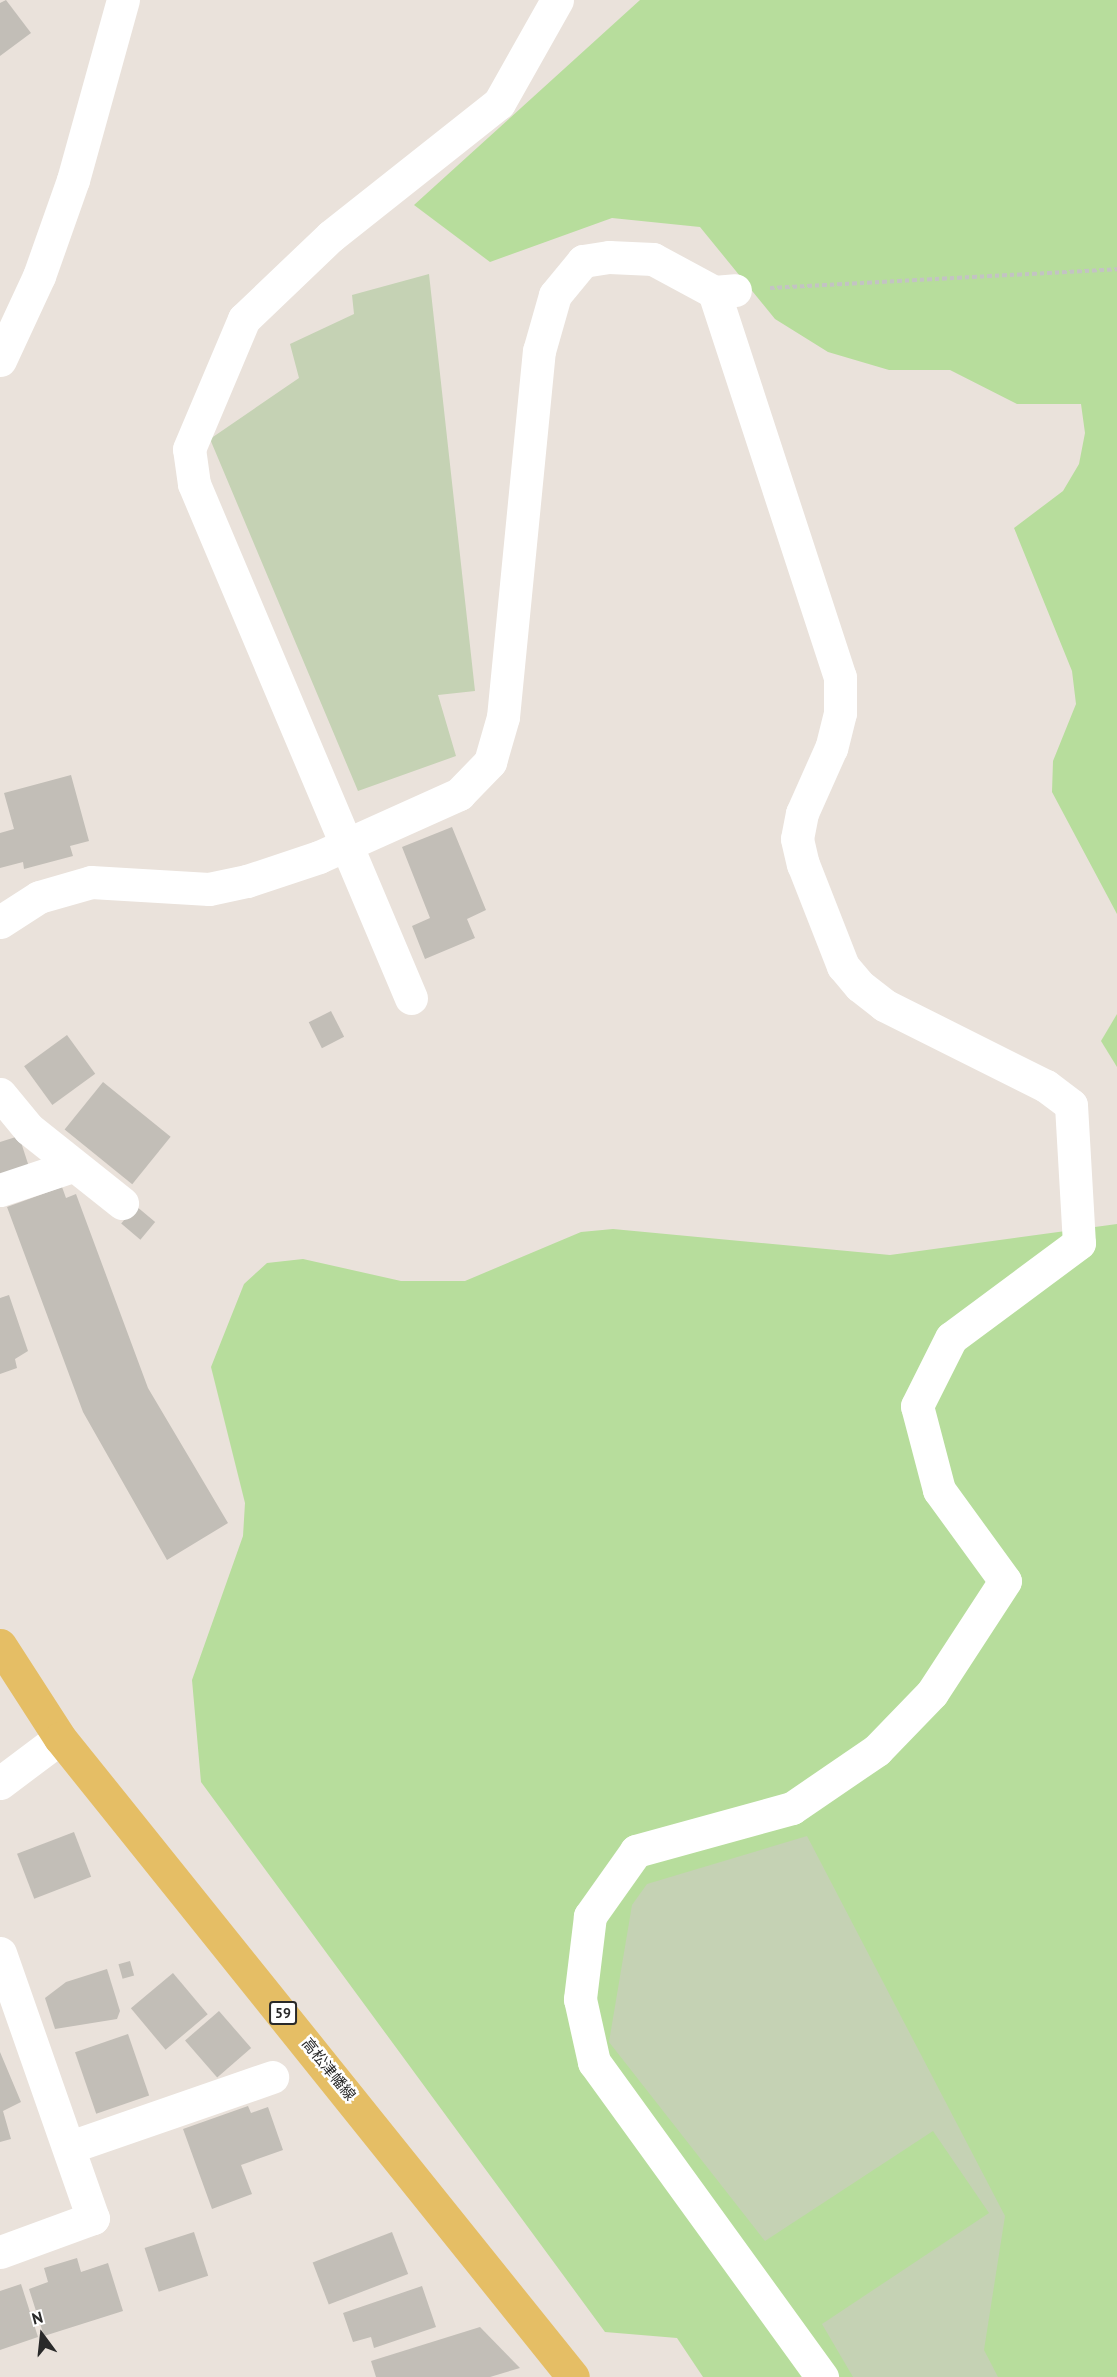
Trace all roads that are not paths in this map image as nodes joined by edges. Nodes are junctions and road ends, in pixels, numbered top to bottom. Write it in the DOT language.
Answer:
graph roads {
  1 [pos="123,0"];
  2 [pos="557,0"];
  3 [pos="0,360"];
  4 [pos="348,844"];
  5 [pos="0,922"];
  6 [pos="411,998"];
  7 [pos="0,1094"];
  8 [pos="72,1166"];
  9 [pos="0,1190"];
  10 [pos="122,1203"];
  11 [pos="0,1645"];
  12 [pos="60,1738"];
  13 [pos="0,1783"];
  14 [pos="0,1953"];
  15 [pos="272,2077"];
  16 [pos="70,2147"];
  17 [pos="0,2252"];
  18 [pos="573,2377"];
  19 [pos="822,2377"];
  1 -- 3 [label="street"];
  2 -- 4 [label="street"];
  4 -- 5 [label="street"];
  4 -- 6 [label="street"];
  4 -- 19 [label="street"];
  7 -- 8 [label="street"];
  8 -- 9 [label="street"];
  8 -- 10 [label="street"];
  11 -- 12 [label="main road, 高松津幡線 / 59"];
  12 -- 13 [label="street"];
  12 -- 18 [label="main road, 高松津幡線 / 59"];
  14 -- 16 [label="street"];
  15 -- 16 [label="street"];
  16 -- 17 [label="street"];
}
